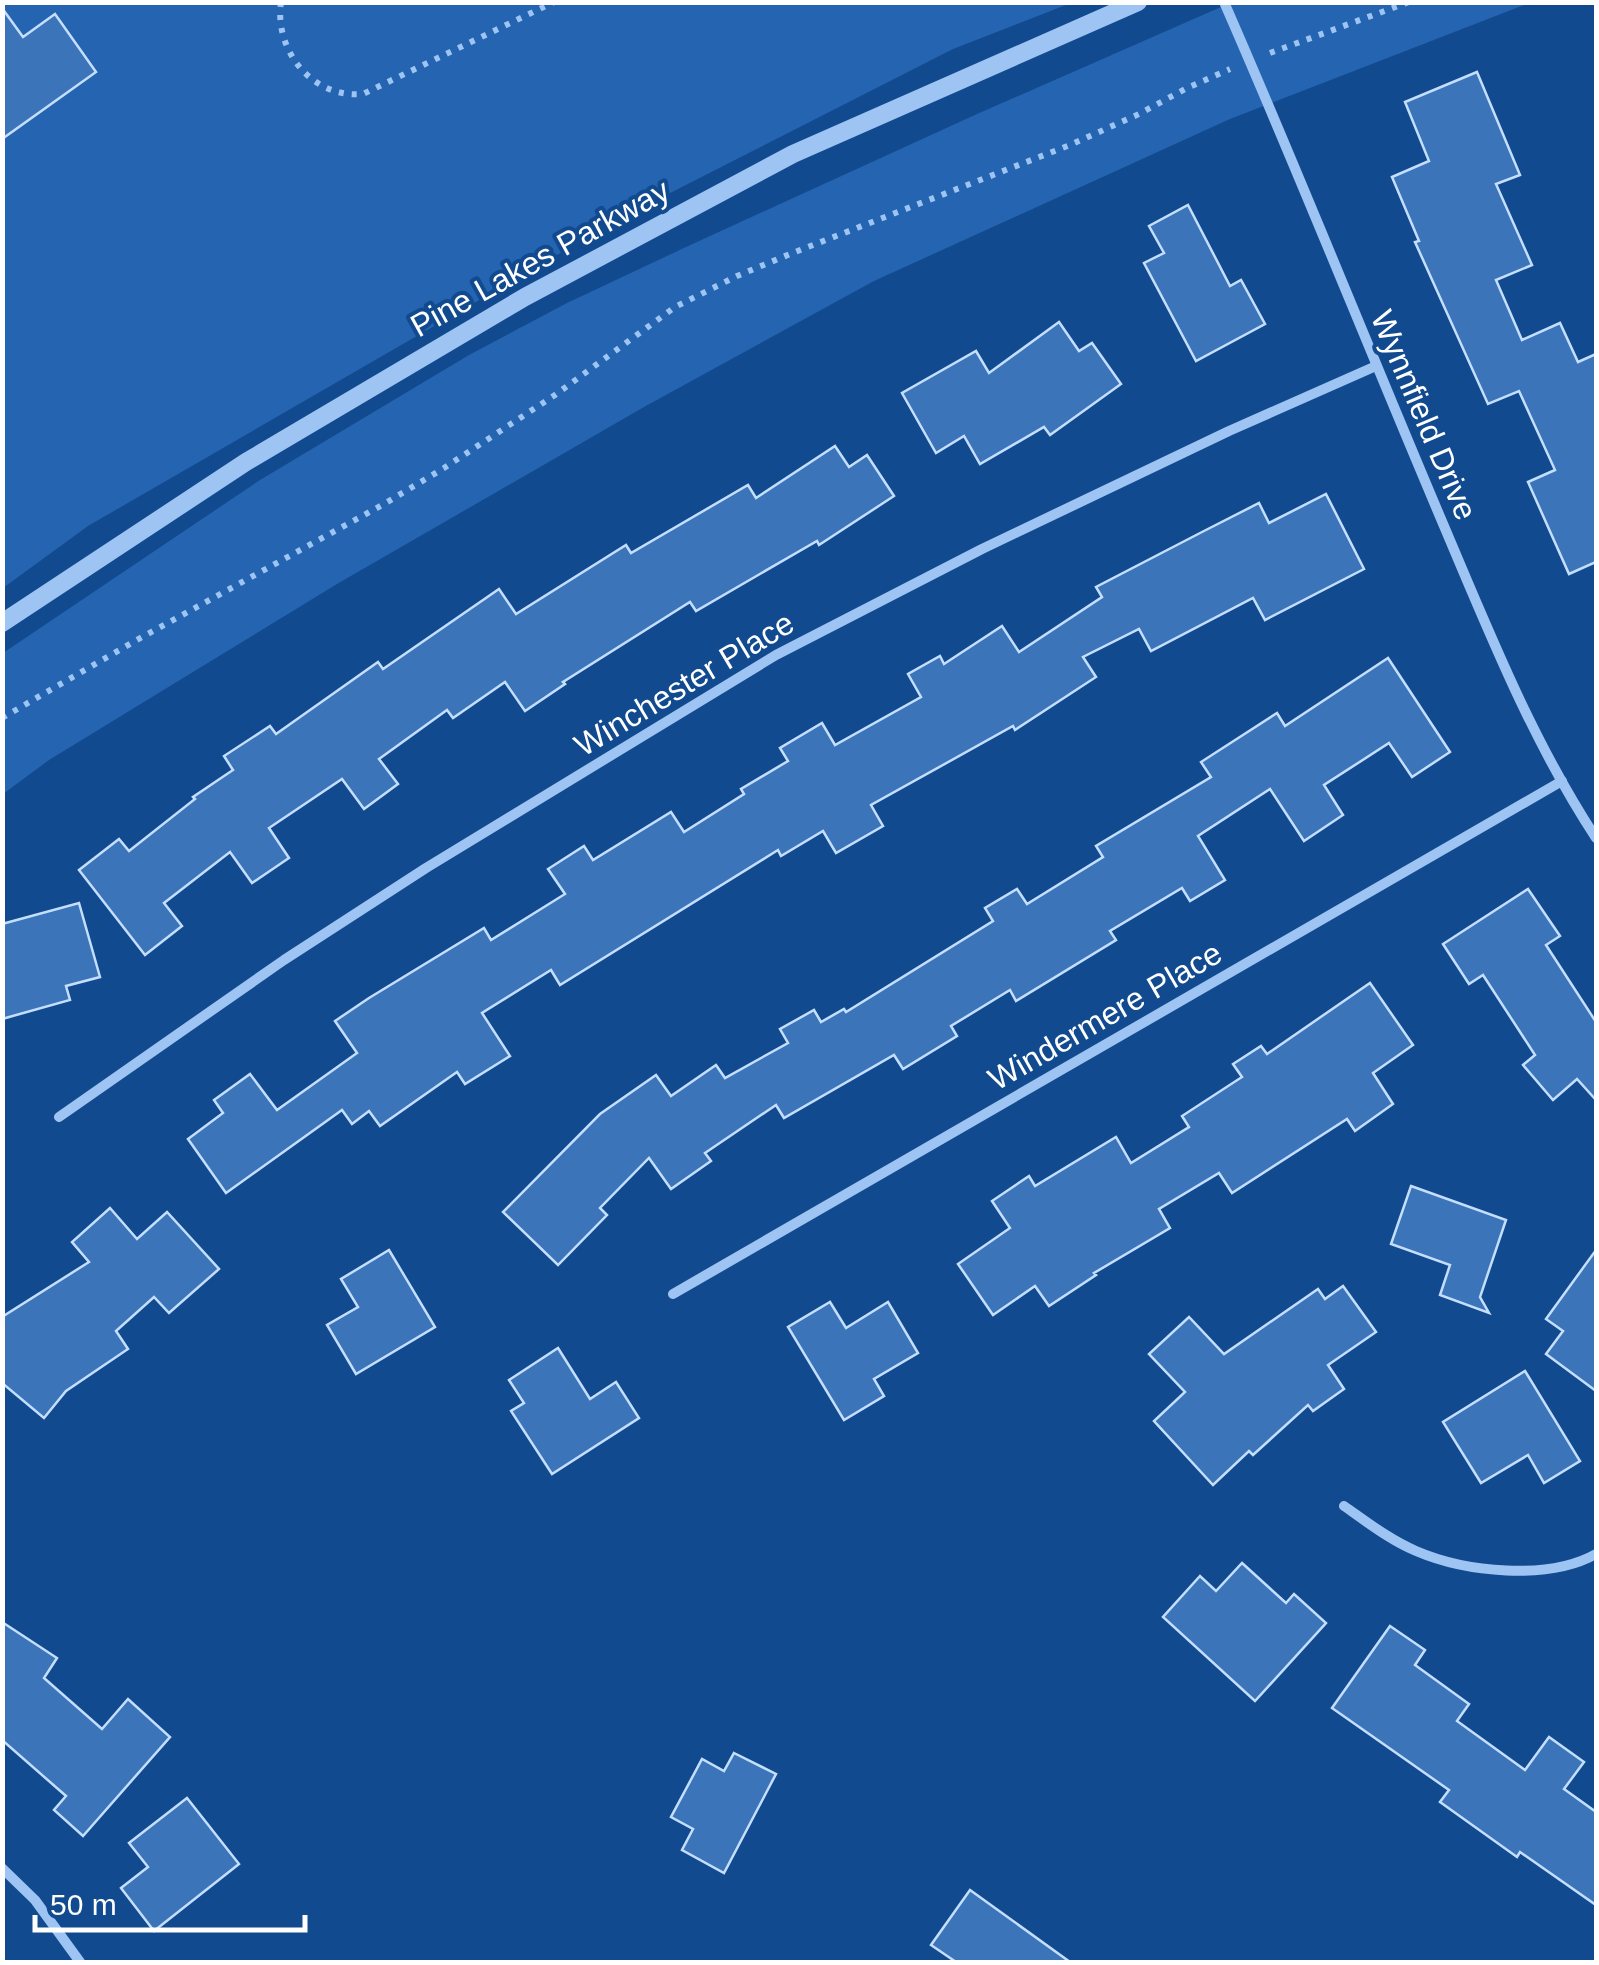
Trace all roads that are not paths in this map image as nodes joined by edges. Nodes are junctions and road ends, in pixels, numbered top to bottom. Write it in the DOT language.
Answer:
graph roads {
  1 [pos="1138,2"];
  2 [pos="1224,2"];
  3 [pos="1376,366"];
  4 [pos="2,623"];
  5 [pos="1562,782"];
  6 [pos="1596,838"];
  7 [pos="59,1117"];
  8 [pos="673,1294"];
  9 [pos="1344,1506"];
  10 [pos="1596,1554"];
  11 [pos="2,1868"];
  12 [pos="80,1962"];
  1 -- 4 [label="street, Pine Lakes Parkway"];
  2 -- 3 [label="street, Wynnfield Drive"];
  3 -- 5 [label="street, Wynnfield Drive"];
  3 -- 7 [label="street, Winchester Place"];
  5 -- 6 [label="street, Wynnfield Drive"];
  5 -- 8 [label="street, Windermere Place"];
  9 -- 10 [label="street"];
  11 -- 12 [label="street"];
}
